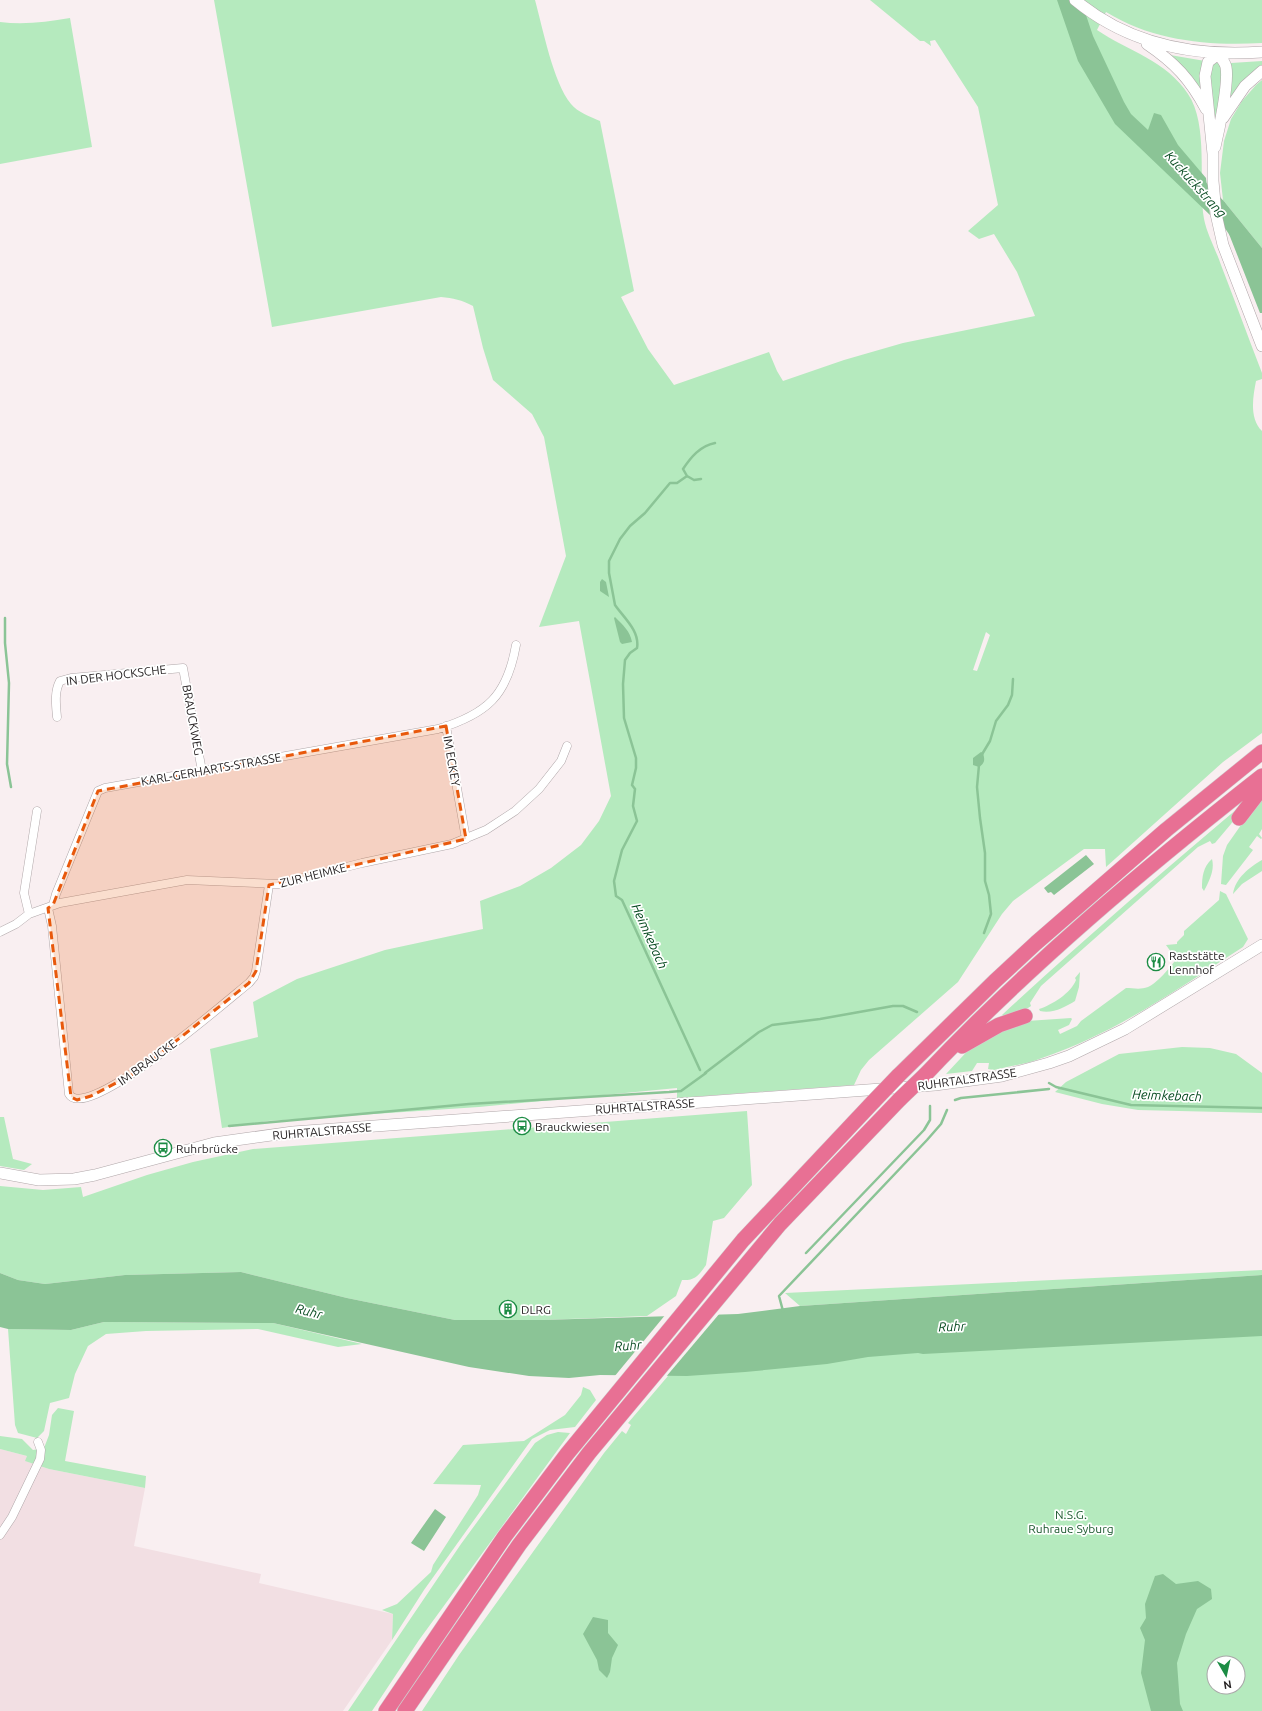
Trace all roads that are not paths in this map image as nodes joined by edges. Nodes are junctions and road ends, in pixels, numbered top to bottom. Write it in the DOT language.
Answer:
graph roads {
  1 [pos="1075,0"];
  2 [pos="1136,37"];
  3 [pos="1262,52"];
  4 [pos="1218,54"];
  5 [pos="1262,71"];
  6 [pos="1209,114"];
  7 [pos="1220,122"];
  8 [pos="1213,154"];
  9 [pos="1262,346"];
  10 [pos="516,645"];
  11 [pos="183,668"];
  12 [pos="57,717"];
  13 [pos="446,726"];
  14 [pos="568,746"];
  15 [pos="1262,752"];
  16 [pos="202,771"];
  17 [pos="1262,776"];
  18 [pos="1262,788"];
  19 [pos="37,811"];
  20 [pos="1239,818"];
  21 [pos="466,839"];
  22 [pos="269,885"];
  23 [pos="51,906"];
  24 [pos="29,914"];
  25 [pos="0,932"];
  26 [pos="1262,945"];
  27 [pos="1025,1016"];
  28 [pos="941,1057"];
  29 [pos="0,1173"];
  30 [pos="38,1442"];
  31 [pos="0,1535"];
  32 [pos="386,1711"];
  33 [pos="406,1711"];
  1 -- 2 [label="main road"];
  2 -- 4 [label="main road"];
  2 -- 6 [label="main road"];
  3 -- 4 [label="main road"];
  4 -- 6 [label="main road"];
  4 -- 7 [label="main road"];
  5 -- 7 [label="main road"];
  6 -- 8 [label="main road"];
  7 -- 8 [label="main road"];
  8 -- 9 [label="main road"];
  10 -- 13 [label="street, IM ECKEY"];
  11 -- 12 [label="street, IN DER HOCKSCHE"];
  11 -- 16 [label="street, BRAUCKWEG"];
  13 -- 16 [label="street, KARL-GERHARTS-STRASSE"];
  13 -- 21 [label="street, IM ECKEY"];
  14 -- 21 [label="street, ZUR HEIMKE"];
  15 -- 32 [label="highway, bridge"];
  16 -- 23 [label="street, KARL-GERHARTS-STRASSE"];
  17 -- 28 [label="highway"];
  18 -- 20 [label="highway"];
  19 -- 24 [label="street"];
  21 -- 22 [label="street, ZUR HEIMKE"];
  22 -- 23 [label="street, ZUR HEIMKE"];
  22 -- 23 [label="street, IM BRAUCKE"];
  23 -- 24 [label="street, ZUR HEIMKE"];
  24 -- 25 [label="street, ZUR HEIMKE"];
  26 -- 29 [label="main road, RUHRTALSTRASSE"];
  27 -- 28 [label="highway"];
  28 -- 33 [label="highway, bridge"];
  30 -- 31 [label="street"];
}
